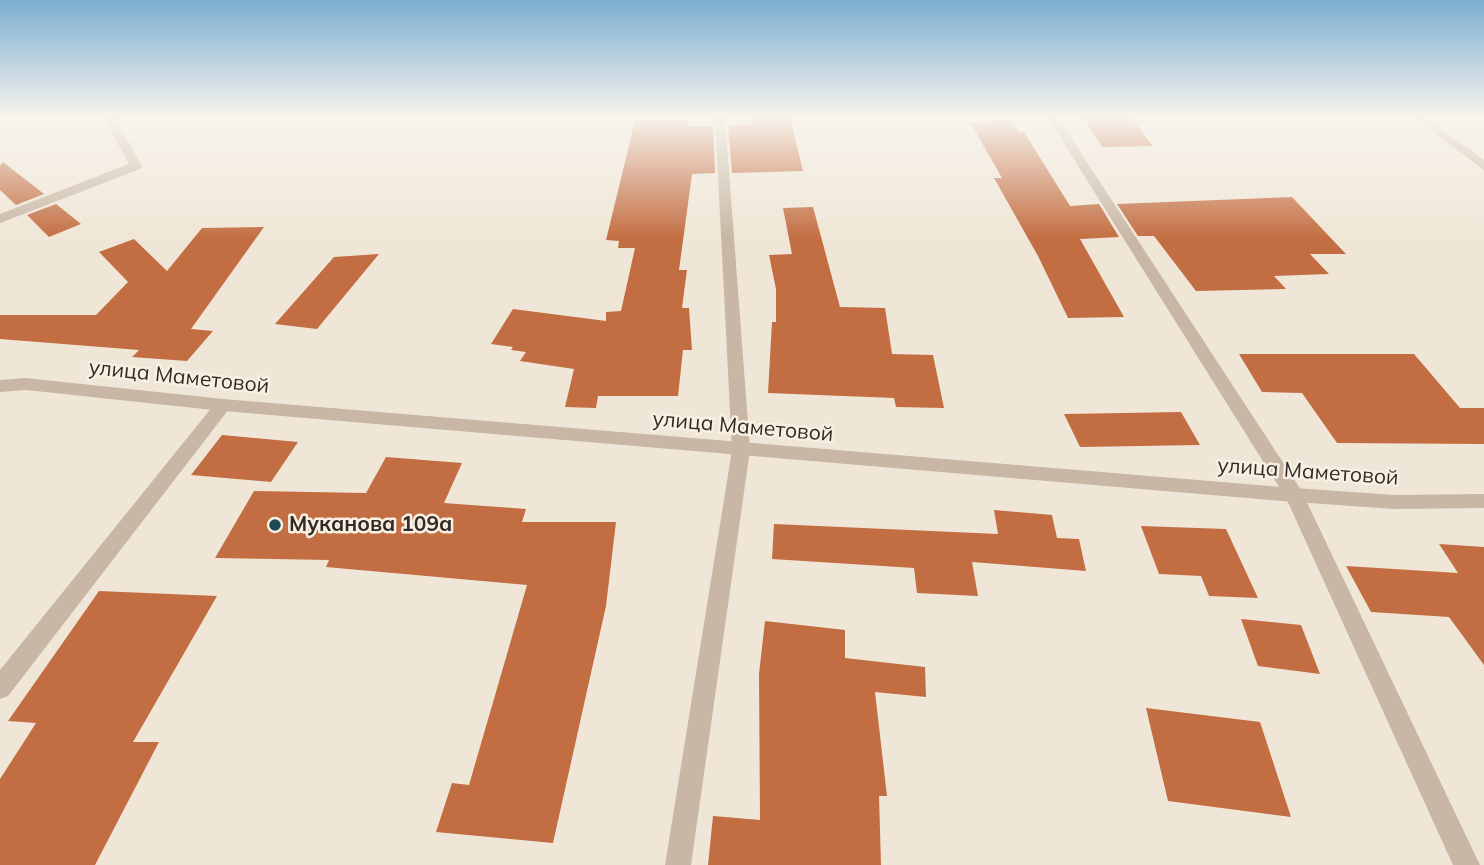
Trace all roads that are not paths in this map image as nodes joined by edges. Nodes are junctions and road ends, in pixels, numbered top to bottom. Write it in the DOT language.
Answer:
graph roads {
  1 [pos="132,158"];
  2 [pos="723,158"];
  3 [pos="1079,158"];
  4 [pos="0,219"];
  5 [pos="0,386"];
  6 [pos="223,405"];
  7 [pos="741,450"];
  8 [pos="1294,495"];
  9 [pos="1484,501"];
  10 [pos="0,688"];
  11 [pos="678,865"];
  12 [pos="1467,865"];
  1 -- 4 [label="street"];
  2 -- 7 [label="street"];
  3 -- 8 [label="street"];
  5 -- 6 [label="street, улица Маметовой"];
  6 -- 7 [label="street, улица Маметовой"];
  6 -- 10 [label="street"];
  7 -- 8 [label="street, улица Маметовой"];
  7 -- 11 [label="street"];
  8 -- 9 [label="street, улица Маметовой"];
  8 -- 12 [label="street"];
}
